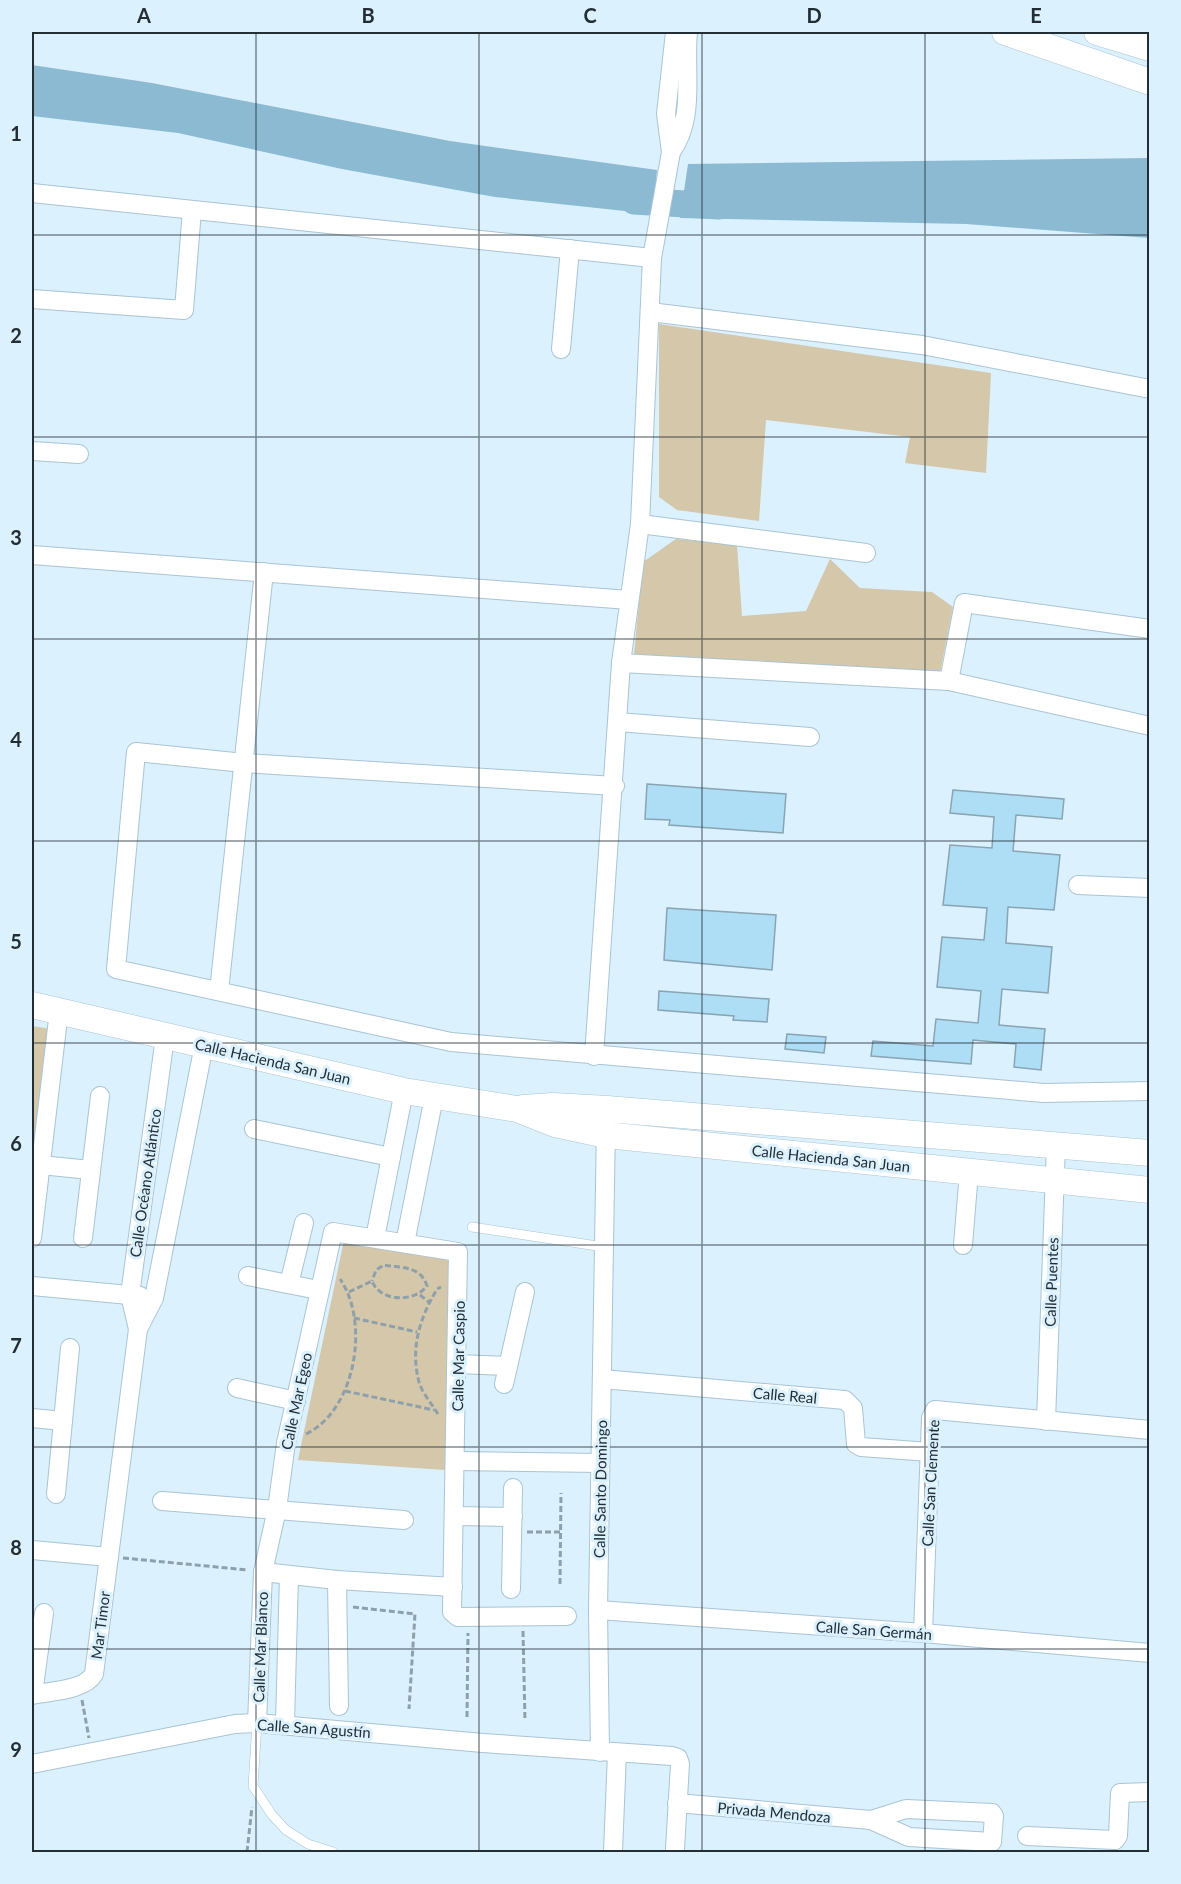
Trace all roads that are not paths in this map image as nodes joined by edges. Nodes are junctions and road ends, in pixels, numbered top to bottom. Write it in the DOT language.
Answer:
graph roads {
  1 [pos="675,32"];
  2 [pos="688,32"];
  3 [pos="1005,32"];
  4 [pos="1097,32"];
  5 [pos="1149,48"];
  6 [pos="1149,82"];
  7 [pos="673,141"];
  8 [pos="32,193"];
  9 [pos="192,210"];
  10 [pos="570,249"];
  11 [pos="652,258"];
  12 [pos="32,299"];
  13 [pos="650,312"];
  14 [pos="561,349"];
  15 [pos="1149,389"];
  16 [pos="32,451"];
  17 [pos="79,454"];
  18 [pos="640,524"];
  19 [pos="866,553"];
  20 [pos="32,555"];
  21 [pos="264,573"];
  22 [pos="629,600"];
  23 [pos="1149,628"];
  24 [pos="621,663"];
  25 [pos="949,681"];
  26 [pos="618,722"];
  27 [pos="1149,726"];
  28 [pos="810,736"];
  29 [pos="244,763"];
  30 [pos="615,786"];
  31 [pos="1078,885"];
  32 [pos="1149,888"];
  33 [pos="219,991"];
  34 [pos="32,1005"];
  35 [pos="59,1011"];
  36 [pos="165,1037"];
  37 [pos="204,1045"];
  38 [pos="594,1056"];
  39 [pos="1149,1090"];
  40 [pos="404,1091"];
  41 [pos="100,1096"];
  42 [pos="434,1097"];
  43 [pos="517,1109"];
  44 [pos="607,1109"];
  45 [pos="254,1130"];
  46 [pos="606,1135"];
  47 [pos="1056,1144"];
  48 [pos="1149,1153"];
  49 [pos="391,1156"];
  50 [pos="41,1165"];
  51 [pos="90,1170"];
  52 [pos="969,1172"];
  53 [pos="1054,1180"];
  54 [pos="1149,1190"];
  55 [pos="304,1223"];
  56 [pos="472,1227"];
  57 [pos="333,1232"];
  58 [pos="32,1238"];
  59 [pos="83,1238"];
  60 [pos="375,1238"];
  61 [pos="405,1243"];
  62 [pos="963,1245"];
  63 [pos="604,1247"];
  64 [pos="248,1276"];
  65 [pos="289,1284"];
  66 [pos="32,1286"];
  67 [pos="318,1290"];
  68 [pos="525,1292"];
  69 [pos="130,1295"];
  70 [pos="154,1298"];
  71 [pos="138,1329"];
  72 [pos="70,1348"];
  73 [pos="457,1364"];
  74 [pos="602,1379"];
  75 [pos="237,1388"];
  76 [pos="296,1401"];
  77 [pos="32,1418"];
  78 [pos="63,1421"];
  79 [pos="1046,1421"];
  80 [pos="1149,1430"];
  81 [pos="930,1452"];
  82 [pos="457,1461"];
  83 [pos="600,1463"];
  84 [pos="513,1488"];
  85 [pos="56,1494"];
  86 [pos="162,1501"];
  87 [pos="277,1509"];
  88 [pos="455,1516"];
  89 [pos="404,1520"];
  90 [pos="513,1524"];
  91 [pos="32,1550"];
  92 [pos="109,1557"];
  93 [pos="263,1572"];
  94 [pos="290,1575"];
  95 [pos="337,1580"];
  96 [pos="453,1587"];
  97 [pos="511,1589"];
  98 [pos="598,1610"];
  99 [pos="44,1613"];
  100 [pos="567,1616"];
  101 [pos="923,1633"];
  102 [pos="1149,1653"];
  103 [pos="32,1695"];
  104 [pos="339,1706"];
  105 [pos="257,1723"];
  106 [pos="285,1724"];
  107 [pos="609,1753"];
  108 [pos="32,1764"];
  109 [pos="1149,1792"];
  110 [pos="677,1803"];
  111 [pos="933,1810"];
  112 [pos="870,1820"];
  113 [pos="1027,1836"];
  114 [pos="932,1839"];
  115 [pos="675,1849"];
  116 [pos="333,1852"];
  117 [pos="613,1852"];
  1 -- 7 [label="street"];
  2 -- 7 [label="street"];
  3 -- 6 [label="main road"];
  4 -- 5 [label="main road"];
  7 -- 11 [label="street"];
  8 -- 9 [label="street"];
  9 -- 10 [label="street"];
  9 -- 12 [label="street"];
  10 -- 11 [label="street"];
  10 -- 14 [label="street"];
  11 -- 13 [label="street"];
  13 -- 15 [label="street"];
  13 -- 18 [label="street"];
  16 -- 17 [label="street"];
  18 -- 19 [label="street"];
  18 -- 22 [label="street"];
  20 -- 21 [label="street"];
  21 -- 22 [label="street"];
  21 -- 29 [label="street"];
  22 -- 24 [label="street"];
  23 -- 25 [label="street"];
  24 -- 25 [label="street"];
  24 -- 26 [label="street"];
  25 -- 27 [label="street"];
  26 -- 28 [label="street"];
  26 -- 30 [label="street"];
  29 -- 30 [label="street"];
  29 -- 33 [label="street"];
  29 -- 33 [label="street"];
  30 -- 38 [label="street"];
  31 -- 32 [label="street"];
  33 -- 38 [label="street"];
  34 -- 35 [label="main road, Calle Hacienda San Juan"];
  35 -- 36 [label="main road, Calle Hacienda San Juan"];
  35 -- 50 [label="street"];
  36 -- 37 [label="main road, Calle Hacienda San Juan"];
  36 -- 69 [label="street, Calle Océano Atlántico"];
  37 -- 40 [label="main road, Calle Hacienda San Juan"];
  37 -- 70 [label="street, Calle Océano Atlántico"];
  38 -- 39 [label="street"];
  40 -- 42 [label="main road, Calle Hacienda San Juan"];
  40 -- 49 [label="street"];
  41 -- 51 [label="street"];
  42 -- 43 [label="main road, Calle Hacienda San Juan"];
  42 -- 61 [label="street"];
  43 -- 44 [label="main road, Calle Hacienda San Juan"];
  43 -- 46 [label="main road, Calle Hacienda San Juan"];
  44 -- 46 [label="street, Calle Santo Domingo"];
  44 -- 47 [label="main road, Calle Hacienda San Juan"];
  45 -- 49 [label="street"];
  46 -- 52 [label="main road, Calle Hacienda San Juan"];
  46 -- 63 [label="street, Calle Santo Domingo"];
  47 -- 48 [label="main road, Calle Hacienda San Juan"];
  47 -- 53 [label="street, Calle Puentes"];
  49 -- 60 [label="street"];
  50 -- 51 [label="street"];
  50 -- 58 [label="street"];
  51 -- 59 [label="street"];
  52 -- 53 [label="main road, Calle Hacienda San Juan"];
  52 -- 62 [label="street"];
  53 -- 54 [label="main road, Calle Hacienda San Juan"];
  53 -- 79 [label="street, Calle Puentes"];
  55 -- 65 [label="street"];
  56 -- 63 [label="lane"];
  57 -- 60 [label="street, Calle Mar Caspio"];
  57 -- 67 [label="street, Calle Mar Egeo"];
  60 -- 61 [label="street, Calle Mar Caspio"];
  61 -- 73 [label="street, Calle Mar Caspio"];
  63 -- 74 [label="street, Calle Santo Domingo"];
  64 -- 65 [label="street"];
  65 -- 67 [label="street"];
  66 -- 69 [label="street"];
  67 -- 76 [label="street, Calle Mar Egeo"];
  68 -- 73 [label="street"];
  69 -- 70 [label="street"];
  69 -- 71 [label="street, Calle Océano Atlántico"];
  70 -- 71 [label="street, Calle Océano Atlántico"];
  71 -- 92 [label="street, Calle Océano Atlántico"];
  72 -- 78 [label="street"];
  73 -- 82 [label="street, Calle Mar Caspio"];
  74 -- 81 [label="street, Calle Real"];
  74 -- 83 [label="street, Calle Santo Domingo"];
  75 -- 76 [label="street"];
  76 -- 87 [label="street, Calle Mar Egeo"];
  77 -- 78 [label="street"];
  78 -- 85 [label="street"];
  79 -- 80 [label="street"];
  79 -- 81 [label="street, Calle San Clemente"];
  81 -- 101 [label="street, Calle San Clemente"];
  82 -- 83 [label="street"];
  82 -- 88 [label="street, Calle Mar Caspio"];
  83 -- 98 [label="street, Calle Santo Domingo"];
  84 -- 90 [label="street"];
  86 -- 87 [label="street"];
  87 -- 89 [label="street"];
  87 -- 93 [label="street, Calle Mar Egeo"];
  88 -- 90 [label="street"];
  88 -- 96 [label="street, Calle Mar Caspio"];
  90 -- 97 [label="street"];
  91 -- 92 [label="street"];
  92 -- 103 [label="street, Mar Timor"];
  93 -- 94 [label="street"];
  93 -- 105 [label="street, Calle Mar Blanco"];
  94 -- 95 [label="street"];
  94 -- 106 [label="street, Calle Mar Blanco"];
  95 -- 96 [label="street"];
  95 -- 104 [label="street"];
  96 -- 100 [label="street, Calle Mar Caspio"];
  98 -- 101 [label="street, Calle San Germán"];
  98 -- 107 [label="street, Calle Santo Domingo"];
  99 -- 103 [label="street"];
  101 -- 102 [label="street, Calle San Germán"];
  105 -- 106 [label="street, Calle San Agustín"];
  105 -- 108 [label="street, Calle San Agustín"];
  105 -- 116 [label="lane"];
  106 -- 107 [label="street, Calle San Agustín"];
  107 -- 110 [label="street"];
  107 -- 117 [label="street, Calle Santo Domingo"];
  109 -- 113 [label="street"];
  110 -- 112 [label="street, Privada Mendoza"];
  110 -- 115 [label="street"];
  111 -- 112 [label="street, Privada Mendoza"];
  111 -- 114 [label="street"];
  111 -- 114 [label="street, Privada Mendoza"];
  112 -- 114 [label="street, Privada Mendoza"];
}
